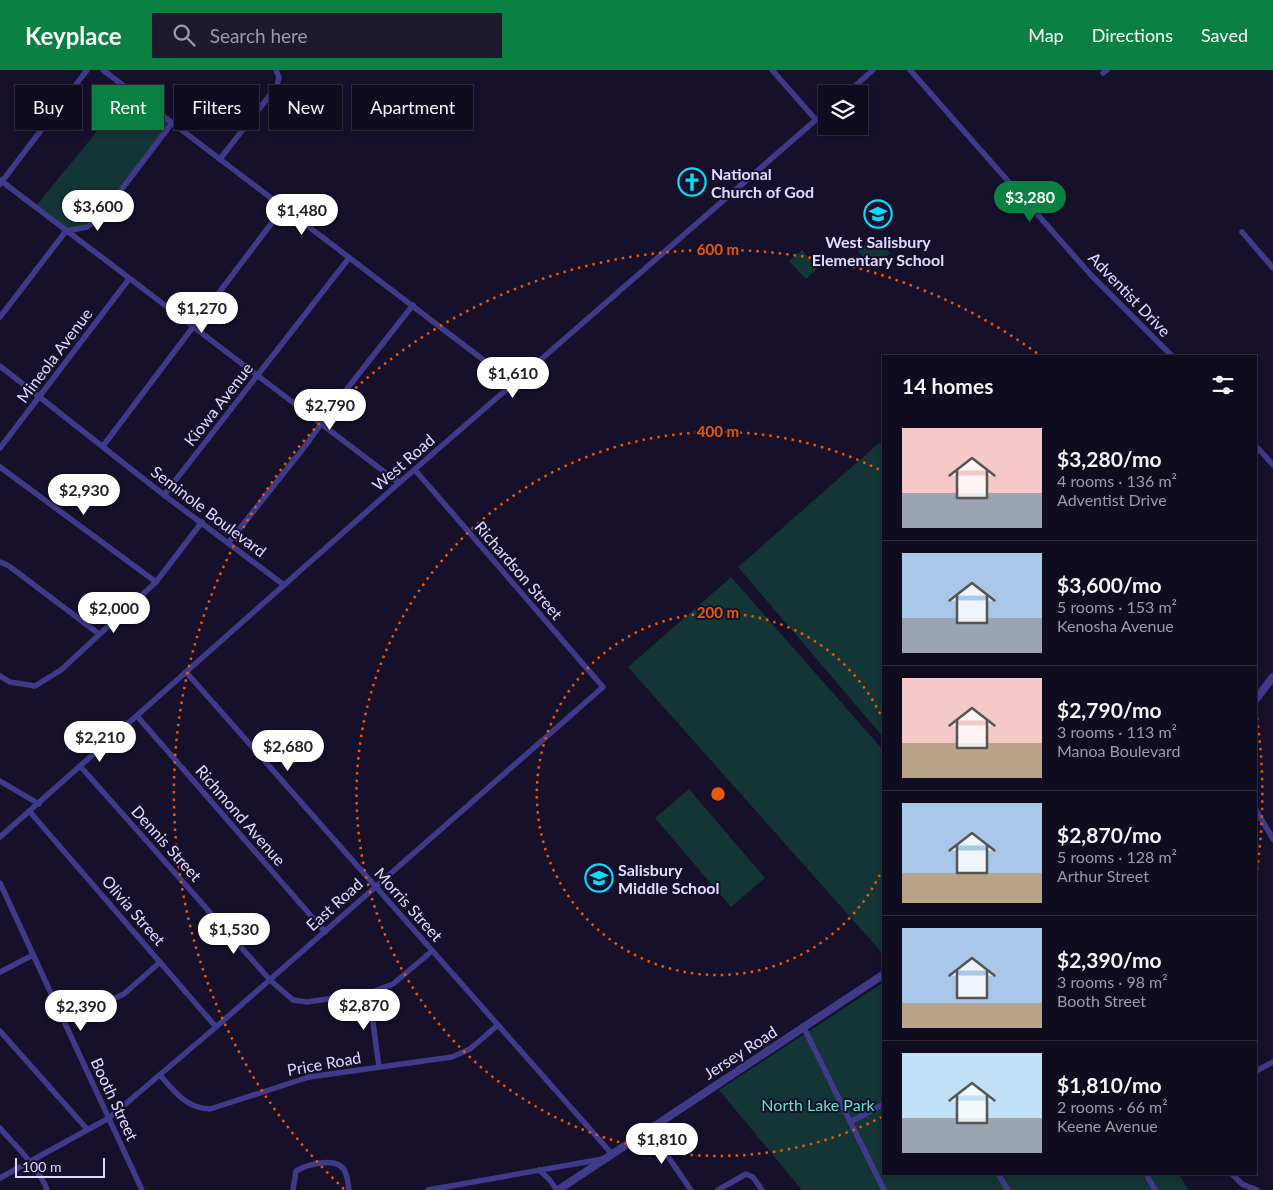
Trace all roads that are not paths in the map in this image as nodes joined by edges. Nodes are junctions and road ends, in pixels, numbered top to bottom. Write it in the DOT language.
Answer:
graph roads {
  1 [pos="87,70"];
  2 [pos="103,70"];
  3 [pos="276,70"];
  4 [pos="772,70"];
  5 [pos="873,70"];
  6 [pos="910,70"];
  7 [pos="856,85"];
  8 [pos="816,120"];
  9 [pos="172,123"];
  10 [pos="220,159"];
  11 [pos="1,182"];
  12 [pos="284,208"];
  13 [pos="66,231"];
  14 [pos="1242,232"];
  15 [pos="349,258"];
  16 [pos="1273,268"];
  17 [pos="129,278"];
  18 [pos="413,305"];
  19 [pos="0,317"];
  20 [pos="193,328"];
  21 [pos="1171,355"];
  22 [pos="0,366"];
  23 [pos="257,375"];
  24 [pos="515,384"];
  25 [pos="40,397"];
  26 [pos="322,424"];
  27 [pos="103,446"];
  28 [pos="1257,447"];
  29 [pos="0,448"];
  30 [pos="1273,465"];
  31 [pos="0,467"];
  32 [pos="415,470"];
  33 [pos="399,483"];
  34 [pos="164,495"];
  35 [pos="202,522"];
  36 [pos="229,542"];
  37 [pos="0,562"];
  38 [pos="156,582"];
  39 [pos="284,585"];
  40 [pos="99,634"];
  41 [pos="186,672"];
  42 [pos="0,676"];
  43 [pos="1273,677"];
  44 [pos="603,686"];
  45 [pos="1257,698"];
  46 [pos="137,716"];
  47 [pos="80,766"];
  48 [pos="0,780"];
  49 [pos="39,804"];
  50 [pos="30,812"];
  51 [pos="1257,812"];
  52 [pos="0,837"];
  53 [pos="1273,839"];
  54 [pos="0,883"];
  55 [pos="375,886"];
  56 [pos="325,932"];
  57 [pos="432,951"];
  58 [pos="33,955"];
  59 [pos="160,962"];
  60 [pos="0,972"];
  61 [pos="882,975"];
  62 [pos="270,980"];
  63 [pos="369,992"];
  64 [pos="64,1021"];
  65 [pos="498,1025"];
  66 [pos="803,1026"];
  67 [pos="216,1027"];
  68 [pos="0,1031"];
  69 [pos="1273,1062"];
  70 [pos="379,1067"];
  71 [pos="1257,1070"];
  72 [pos="160,1075"];
  73 [pos="882,1105"];
  74 [pos="109,1118"];
  75 [pos="850,1122"];
  76 [pos="0,1128"];
  77 [pos="649,1128"];
  78 [pos="87,1129"];
  79 [pos="612,1154"];
  80 [pos="604,1159"];
  81 [pos="29,1162"];
  82 [pos="539,1170"];
  83 [pos="999,1175"];
  84 [pos="1147,1175"];
  85 [pos="1233,1175"];
  86 [pos="0,1178"];
  87 [pos="47,1190"];
  88 [pos="142,1190"];
  89 [pos="293,1190"];
  90 [pos="349,1190"];
  91 [pos="428,1190"];
  92 [pos="557,1190"];
  93 [pos="691,1190"];
  94 [pos="718,1190"];
  95 [pos="762,1190"];
  96 [pos="884,1190"];
  97 [pos="1008,1190"];
  98 [pos="1155,1190"];
  99 [pos="1257,1190"];
  1 -- 11 [label="street"];
  2 -- 9 [label="street"];
  3 -- 10 [label="street"];
  4 -- 8 [label="street"];
  5 -- 7 [label="street"];
  6 -- 21 [label="street, Adventist Drive"];
  8 -- 24 [label="street, West Road"];
  9 -- 10 [label="street"];
  9 -- 13 [label="street"];
  10 -- 12 [label="street"];
  11 -- 13 [label="street"];
  12 -- 15 [label="street"];
  12 -- 20 [label="street"];
  13 -- 17 [label="street"];
  13 -- 19 [label="street"];
  14 -- 16 [label="street"];
  15 -- 18 [label="street"];
  15 -- 23 [label="street, Kiowa Avenue"];
  17 -- 20 [label="street"];
  17 -- 25 [label="street, Mineola Avenue"];
  18 -- 24 [label="street"];
  18 -- 26 [label="street"];
  20 -- 23 [label="street"];
  20 -- 27 [label="street"];
  22 -- 25 [label="street, Seminole Boulevard"];
  23 -- 26 [label="street"];
  23 -- 34 [label="street, Kiowa Avenue"];
  24 -- 32 [label="street, West Road"];
  25 -- 27 [label="street, Seminole Boulevard"];
  25 -- 29 [label="street, Mineola Avenue"];
  26 -- 33 [label="street"];
  26 -- 36 [label="street"];
  27 -- 34 [label="street, Seminole Boulevard"];
  28 -- 30 [label="street"];
  31 -- 38 [label="street"];
  32 -- 33 [label="street, West Road"];
  32 -- 44 [label="street, Richardson Street"];
  33 -- 39 [label="street, West Road"];
  34 -- 35 [label="street, Seminole Boulevard"];
  35 -- 36 [label="street, Seminole Boulevard"];
  35 -- 38 [label="street"];
  36 -- 39 [label="street, Seminole Boulevard"];
  37 -- 40 [label="street"];
  38 -- 40 [label="street"];
  39 -- 41 [label="street, West Road"];
  40 -- 42 [label="street"];
  41 -- 46 [label="street, West Road"];
  41 -- 55 [label="street, Morris Street"];
  43 -- 45 [label="street"];
  44 -- 55 [label="street, East Road"];
  46 -- 47 [label="street, West Road"];
  46 -- 56 [label="street, Richmond Avenue"];
  47 -- 49 [label="street, West Road"];
  47 -- 62 [label="street, Dennis Street"];
  48 -- 49 [label="street"];
  49 -- 50 [label="street, West Road"];
  50 -- 52 [label="street, West Road"];
  50 -- 59 [label="street, Olivia Street"];
  51 -- 53 [label="street"];
  54 -- 58 [label="street, Booth Street"];
  55 -- 56 [label="street, East Road"];
  55 -- 57 [label="street, Morris Street"];
  56 -- 62 [label="street, East Road"];
  57 -- 63 [label="street, Dennis Street"];
  57 -- 65 [label="street, Morris Street"];
  58 -- 60 [label="street"];
  58 -- 64 [label="street, Booth Street"];
  59 -- 64 [label="street"];
  59 -- 67 [label="street, Olivia Street"];
  61 -- 66 [label="street, Jersey Road"];
  62 -- 63 [label="street, Dennis Street"];
  62 -- 67 [label="street, East Road"];
  63 -- 70 [label="street"];
  64 -- 74 [label="street, Booth Street"];
  65 -- 70 [label="street, Price Road"];
  65 -- 79 [label="street, Morris Street"];
  66 -- 75 [label="street"];
  66 -- 77 [label="street, Jersey Road"];
  67 -- 72 [label="street, East Road"];
  68 -- 78 [label="street"];
  69 -- 71 [label="street"];
  70 -- 72 [label="street, Price Road"];
  72 -- 74 [label="street, East Road"];
  73 -- 75 [label="street"];
  74 -- 78 [label="street, East Road"];
  74 -- 88 [label="street, Booth Street"];
  75 -- 96 [label="street"];
  76 -- 81 [label="street"];
  77 -- 79 [label="street, Jersey Road"];
  77 -- 93 [label="street"];
  78 -- 81 [label="street, East Road"];
  79 -- 80 [label="street, Jersey Road"];
  80 -- 82 [label="street"];
  80 -- 92 [label="street, Jersey Road"];
  81 -- 86 [label="street, East Road"];
  81 -- 87 [label="street"];
  82 -- 91 [label="street"];
  82 -- 92 [label="street"];
  83 -- 97 [label="street"];
  84 -- 98 [label="street"];
  85 -- 99 [label="street"];
  89 -- 90 [label="street"];
  94 -- 95 [label="street"];
}
